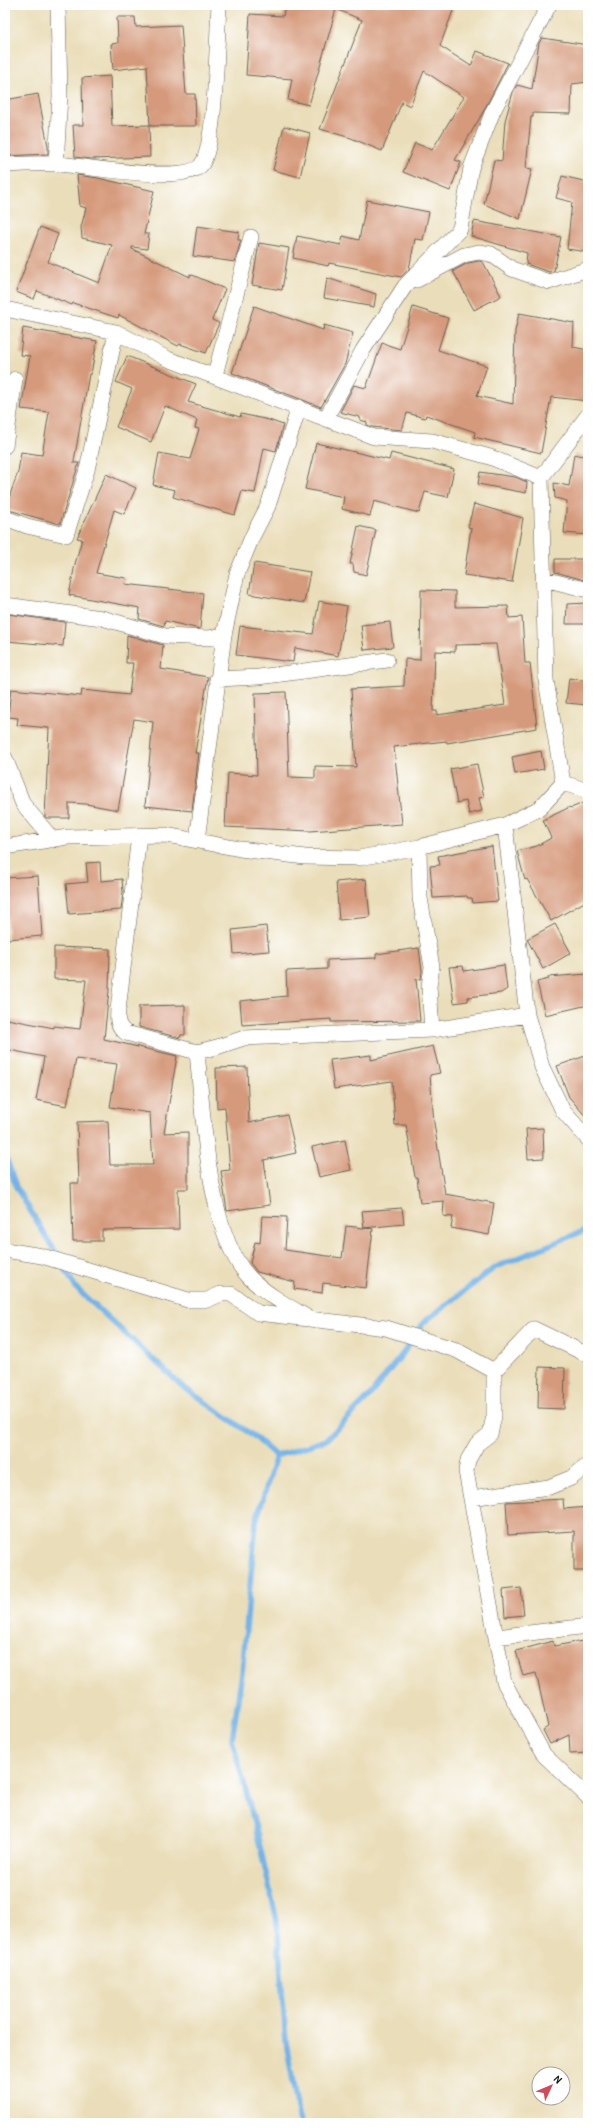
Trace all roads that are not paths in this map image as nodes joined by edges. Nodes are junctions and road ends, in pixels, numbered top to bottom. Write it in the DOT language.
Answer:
graph roads {
  1 [pos="58,5"];
  2 [pos="219,5"];
  3 [pos="549,5"];
  4 [pos="56,164"];
  5 [pos="5,165"];
  6 [pos="251,237"];
  7 [pos="588,269"];
  8 [pos="405,286"];
  9 [pos="5,309"];
  10 [pos="116,332"];
  11 [pos="215,376"];
  12 [pos="15,379"];
  13 [pos="299,407"];
  14 [pos="588,415"];
  15 [pos="326,418"];
  16 [pos="5,446"];
  17 [pos="541,478"];
  18 [pos="5,518"];
  19 [pos="544,579"];
  20 [pos="588,590"];
  21 [pos="5,605"];
  22 [pos="224,635"];
  23 [pos="387,660"];
  24 [pos="218,679"];
  25 [pos="5,758"];
  26 [pos="563,783"];
  27 [pos="588,791"];
  28 [pos="505,825"];
  29 [pos="138,836"];
  30 [pos="53,840"];
  31 [pos="197,840"];
  32 [pos="5,847"];
  33 [pos="419,847"];
  34 [pos="527,1015"];
  35 [pos="432,1030"];
  36 [pos="197,1052"];
  37 [pos="588,1139"];
  38 [pos="5,1250"];
  39 [pos="310,1320"];
  40 [pos="588,1355"];
  41 [pos="494,1371"];
  42 [pos="588,1465"];
  43 [pos="471,1498"];
  44 [pos="588,1626"];
  45 [pos="496,1637"];
  46 [pos="588,1797"];
  1 -- 4 [label="street"];
  2 -- 4 [label="street"];
  3 -- 8 [label="street"];
  4 -- 5 [label="street"];
  6 -- 11 [label="street"];
  7 -- 8 [label="street"];
  8 -- 15 [label="street"];
  9 -- 10 [label="street"];
  10 -- 11 [label="street"];
  10 -- 18 [label="street"];
  11 -- 13 [label="street"];
  12 -- 16 [label="street"];
  13 -- 15 [label="street"];
  13 -- 22 [label="street"];
  14 -- 17 [label="street"];
  15 -- 17 [label="street"];
  17 -- 19 [label="street"];
  19 -- 20 [label="street"];
  19 -- 26 [label="street"];
  21 -- 22 [label="street"];
  22 -- 24 [label="street"];
  23 -- 24 [label="street"];
  24 -- 31 [label="street"];
  25 -- 30 [label="street"];
  26 -- 27 [label="street"];
  26 -- 28 [label="street"];
  28 -- 33 [label="street"];
  28 -- 34 [label="street"];
  29 -- 30 [label="street"];
  29 -- 31 [label="street"];
  29 -- 36 [label="street"];
  30 -- 32 [label="street"];
  31 -- 33 [label="street"];
  33 -- 35 [label="street"];
  34 -- 35 [label="street"];
  34 -- 37 [label="street"];
  35 -- 36 [label="street"];
  36 -- 39 [label="street"];
  38 -- 39 [label="street"];
  39 -- 41 [label="street"];
  40 -- 41 [label="street"];
  41 -- 43 [label="street"];
  42 -- 43 [label="street"];
  43 -- 45 [label="street"];
  44 -- 45 [label="street"];
  45 -- 46 [label="street"];
}
